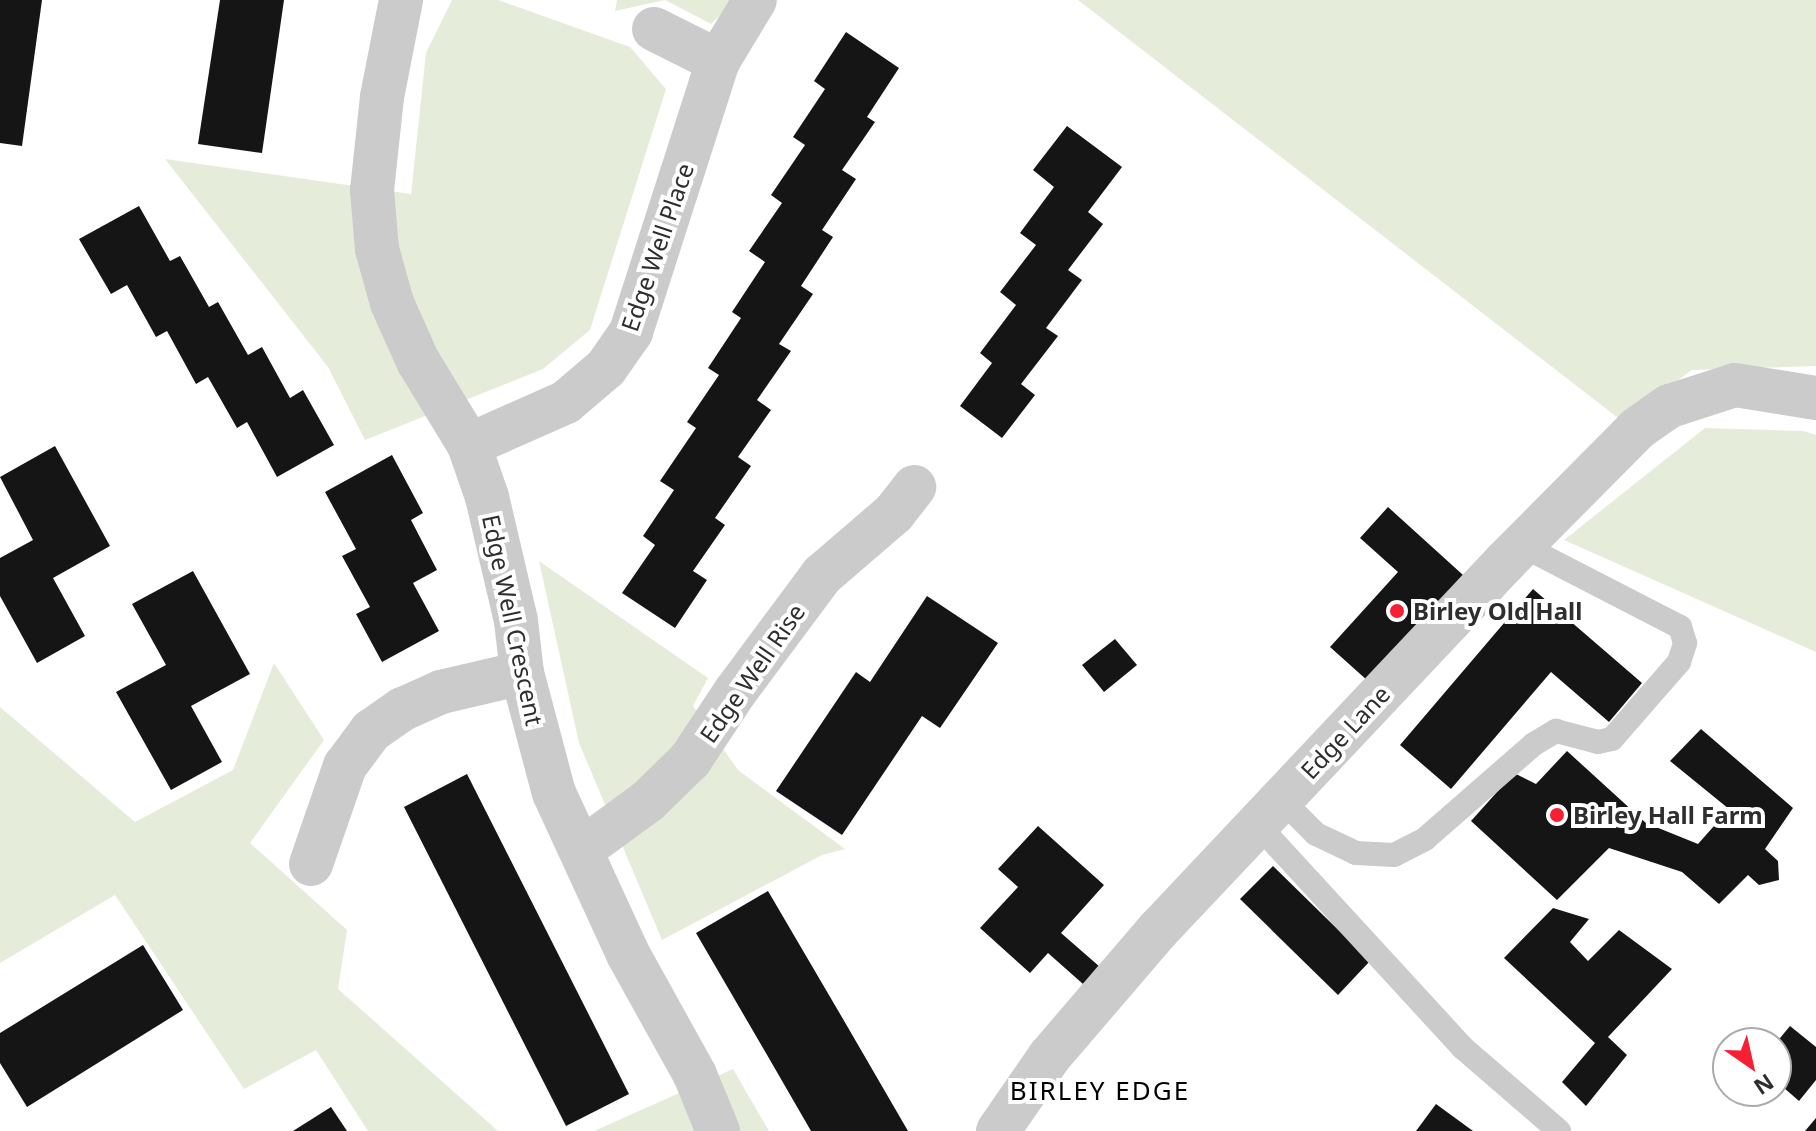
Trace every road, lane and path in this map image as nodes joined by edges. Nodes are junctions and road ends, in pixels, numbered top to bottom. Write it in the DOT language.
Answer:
graph roads {
  1 [pos="401,0"];
  2 [pos="755,0"];
  3 [pos="654,29"];
  4 [pos="718,61"];
  5 [pos="1816,398"];
  6 [pos="469,445"];
  7 [pos="914,487"];
  8 [pos="1523,546"];
  9 [pos="522,673"];
  10 [pos="1269,812"];
  11 [pos="581,850"];
  12 [pos="311,864"];
  13 [pos="718,1131"];
  14 [pos="998,1131"];
  15 [pos="1559,1131"];
  1 -- 6 [label="street, Edge Well Crescent"];
  2 -- 4 [label="street, Edge Well Place"];
  3 -- 4 [label="street"];
  4 -- 6 [label="street, Edge Well Place"];
  5 -- 8 [label="street, Edge Lane"];
  6 -- 9 [label="street, Edge Well Crescent"];
  7 -- 11 [label="street, Edge Well Rise"];
  8 -- 10 [label="street, Edge Lane"];
  8 -- 10 [label="lane"];
  9 -- 11 [label="street, Edge Well Crescent"];
  9 -- 12 [label="street"];
  10 -- 14 [label="street, Edge Lane"];
  10 -- 15 [label="lane"];
  11 -- 13 [label="street, Edge Well Crescent"];
}
